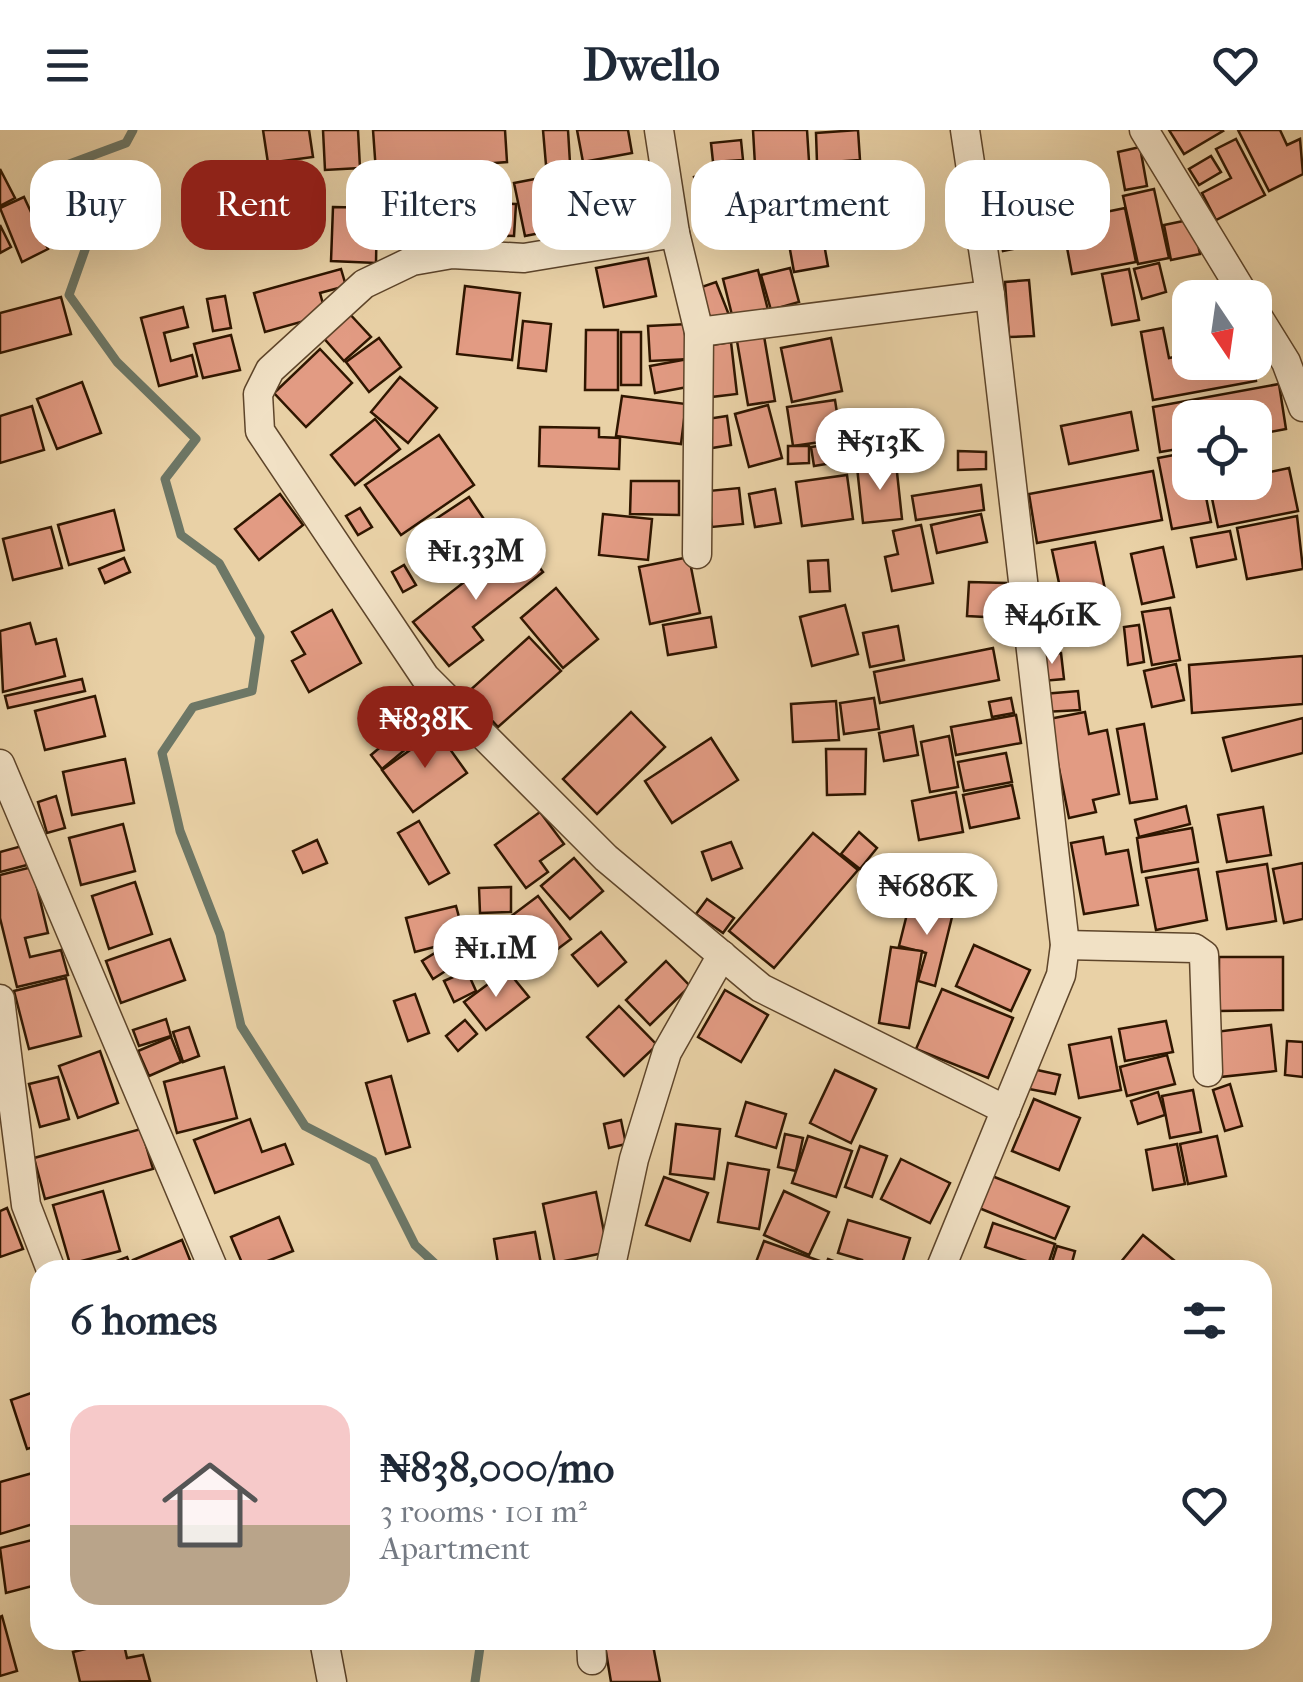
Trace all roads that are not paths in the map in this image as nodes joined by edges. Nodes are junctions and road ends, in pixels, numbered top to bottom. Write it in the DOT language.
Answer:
graph roads {
  1 [pos="659,130"];
  2 [pos="966,130"];
  3 [pos="1144,130"];
  4 [pos="674,233"];
  5 [pos="1235,280"];
  6 [pos="990,294"];
  7 [pos="699,332"];
  8 [pos="1272,339"];
  9 [pos="1303,407"];
  10 [pos="697,554"];
  11 [pos="0,764"];
  12 [pos="1065,945"];
  13 [pos="722,955"];
  14 [pos="0,1000"];
  15 [pos="1208,1072"];
  16 [pos="1006,1110"];
  17 [pos="47,1260"];
  18 [pos="210,1260"];
  19 [pos="612,1260"];
  20 [pos="944,1260"];
  21 [pos="326,1650"];
  22 [pos="332,1682"];
  1 -- 4 [label="street"];
  2 -- 6 [label="street"];
  3 -- 5 [label="street"];
  4 -- 7 [label="street"];
  4 -- 13 [label="street"];
  6 -- 7 [label="street"];
  6 -- 12 [label="street"];
  7 -- 10 [label="street"];
  8 -- 9 [label="street"];
  11 -- 18 [label="street"];
  12 -- 15 [label="street"];
  12 -- 16 [label="street"];
  13 -- 16 [label="street"];
  13 -- 19 [label="street"];
  14 -- 17 [label="street"];
  16 -- 20 [label="street"];
  21 -- 22 [label="street"];
}
